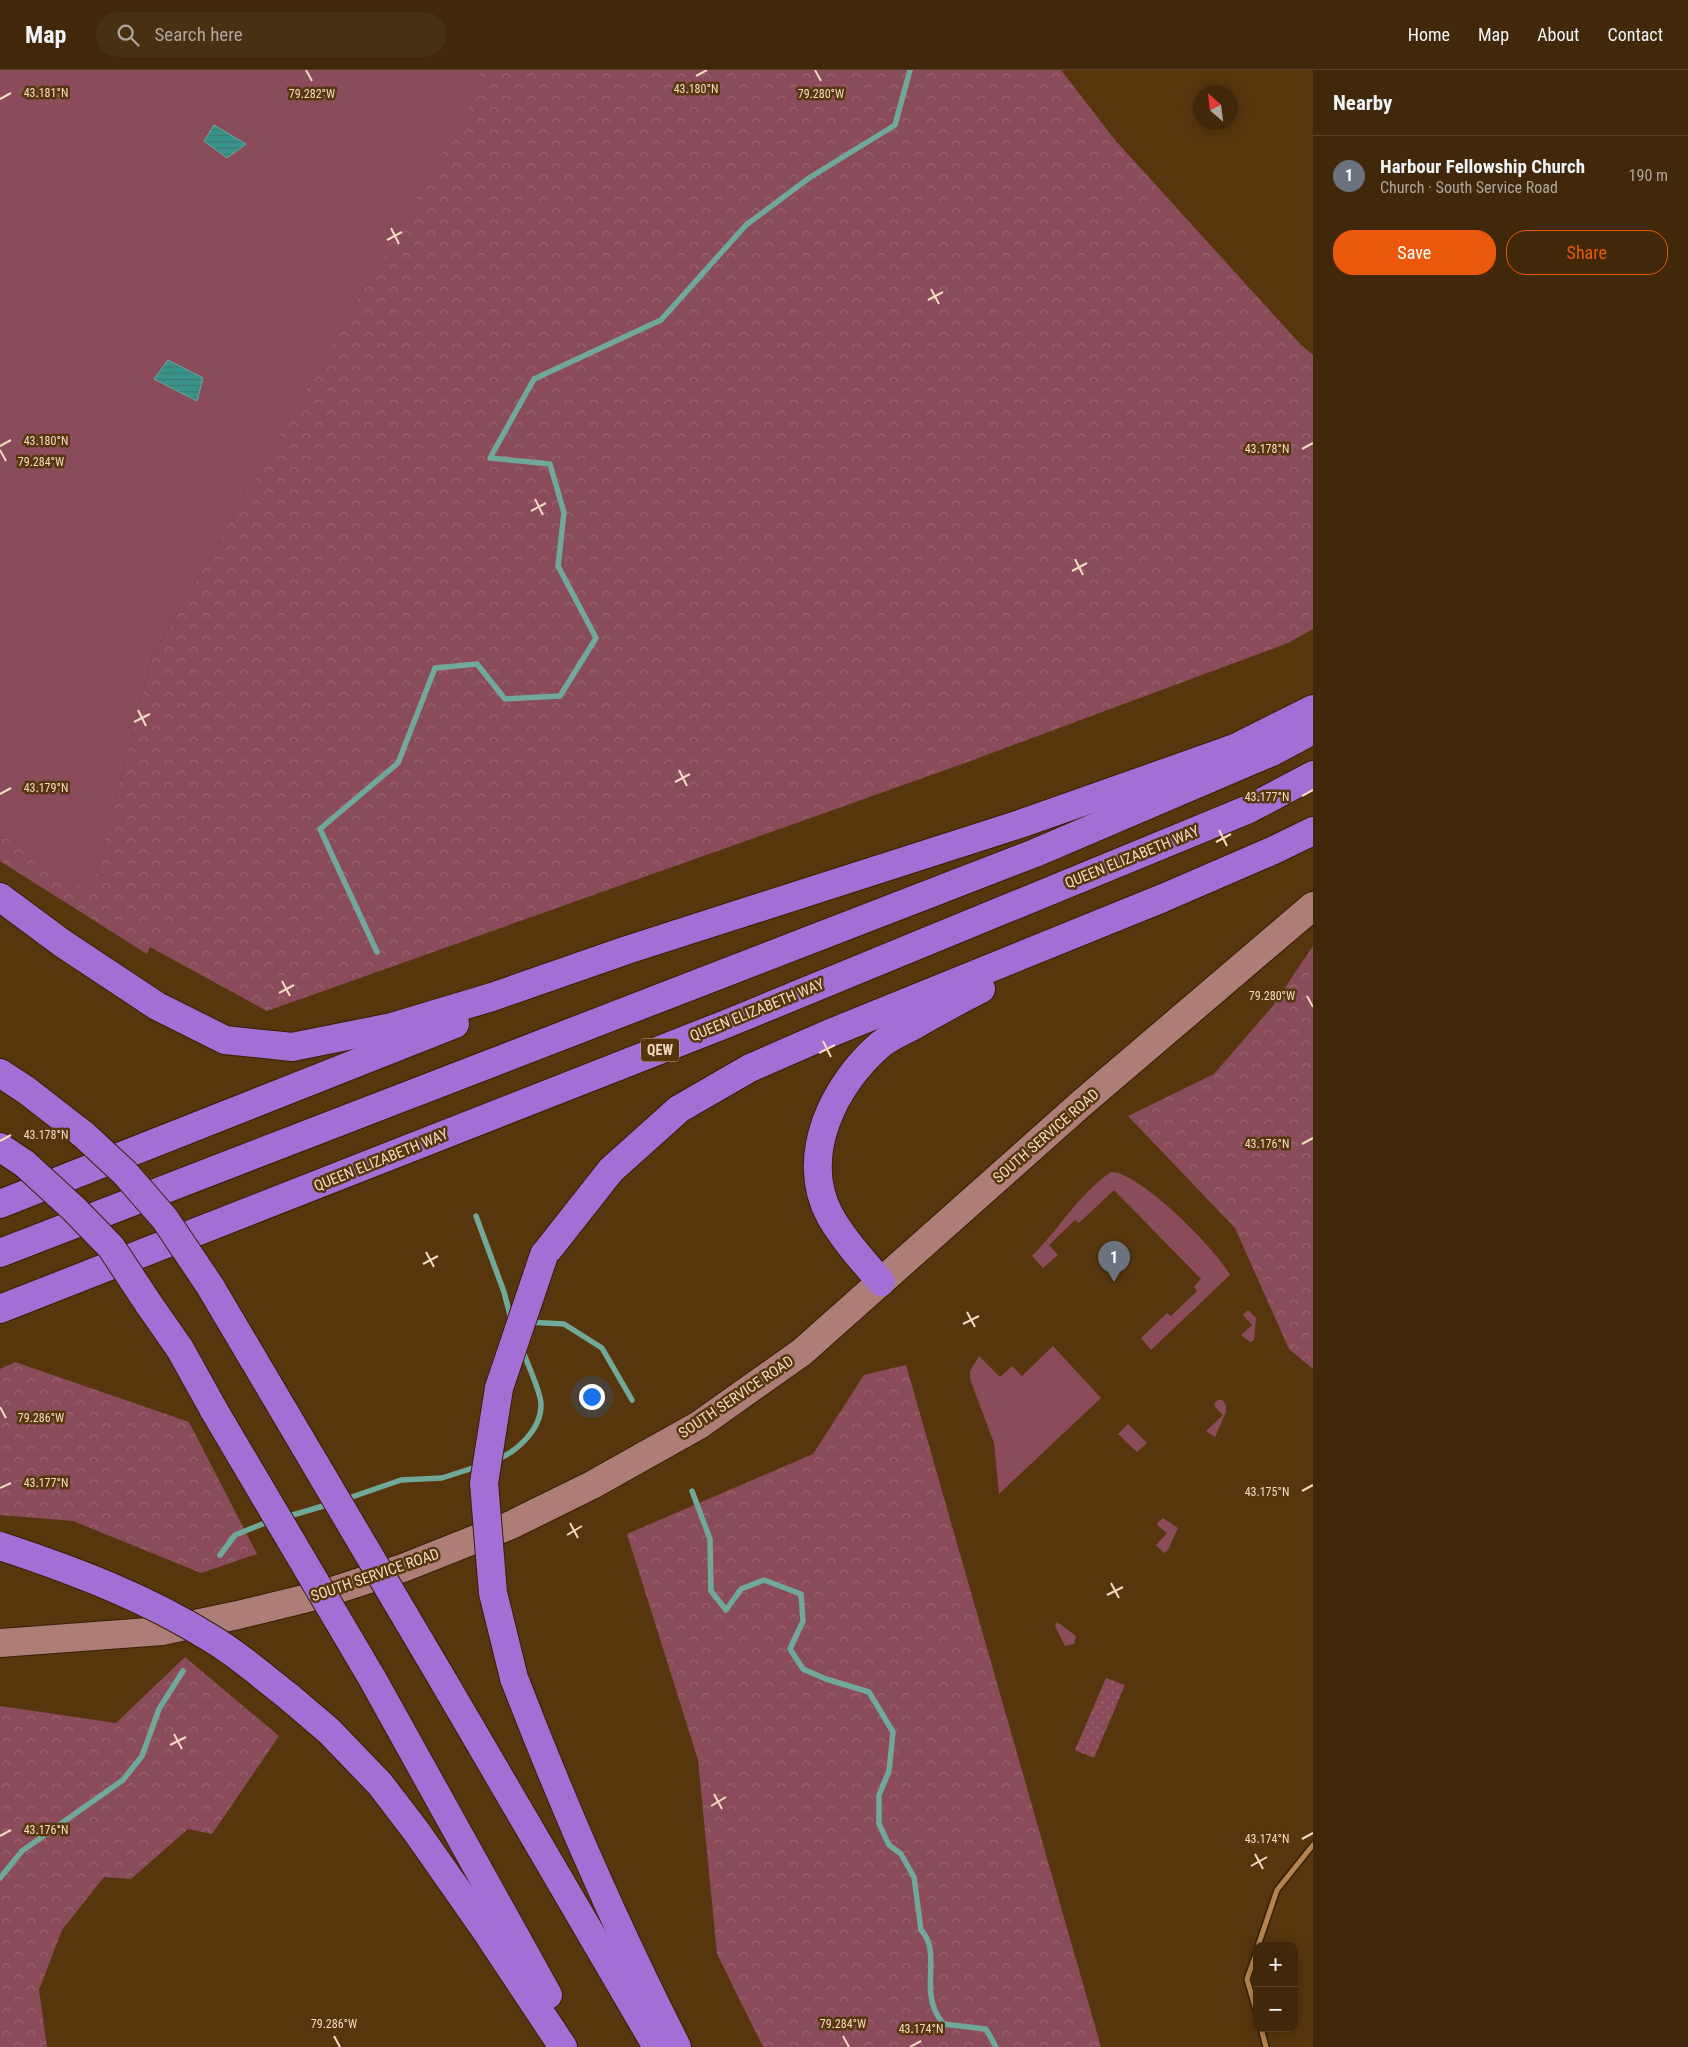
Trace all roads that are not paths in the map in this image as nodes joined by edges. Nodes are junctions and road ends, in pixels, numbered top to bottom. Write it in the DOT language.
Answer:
graph roads {
  1 [pos="1313,709"];
  2 [pos="1313,730"];
  3 [pos="1313,775"];
  4 [pos="1313,831"];
  5 [pos="0,897"];
  6 [pos="1163,898"];
  7 [pos="1313,906"];
  8 [pos="627,950"];
  9 [pos="0,1074"];
  10 [pos="0,1148"];
  11 [pos="0,1204"];
  12 [pos="0,1253"];
  13 [pos="881,1282"];
  14 [pos="0,1309"];
  15 [pos="0,1546"];
  16 [pos="0,1643"];
  17 [pos="1313,1845"];
  18 [pos="1259,1942"];
  19 [pos="1253,1962"];
  20 [pos="1253,2000"];
  21 [pos="1262,2032"];
  22 [pos="563,2047"];
  23 [pos="577,2047"];
  24 [pos="657,2047"];
  25 [pos="676,2047"];
  26 [pos="1266,2047"];
  1 -- 8 [label="highway"];
  2 -- 12 [label="highway"];
  3 -- 14 [label="highway, QUEEN ELIZABETH WAY / QEW"];
  4 -- 6 [label="highway"];
  5 -- 8 [label="highway"];
  6 -- 13 [label="highway"];
  6 -- 25 [label="highway, bridge"];
  7 -- 13 [label="main road, SOUTH SERVICE ROAD"];
  8 -- 11 [label="highway"];
  9 -- 24 [label="highway, bridge"];
  10 -- 23 [label="highway, bridge"];
  13 -- 16 [label="main road, SOUTH SERVICE ROAD"];
  15 -- 22 [label="highway, bridge"];
  17 -- 18 [label="street"];
  19 -- 20 [label="street"];
  21 -- 26 [label="street"];
}
